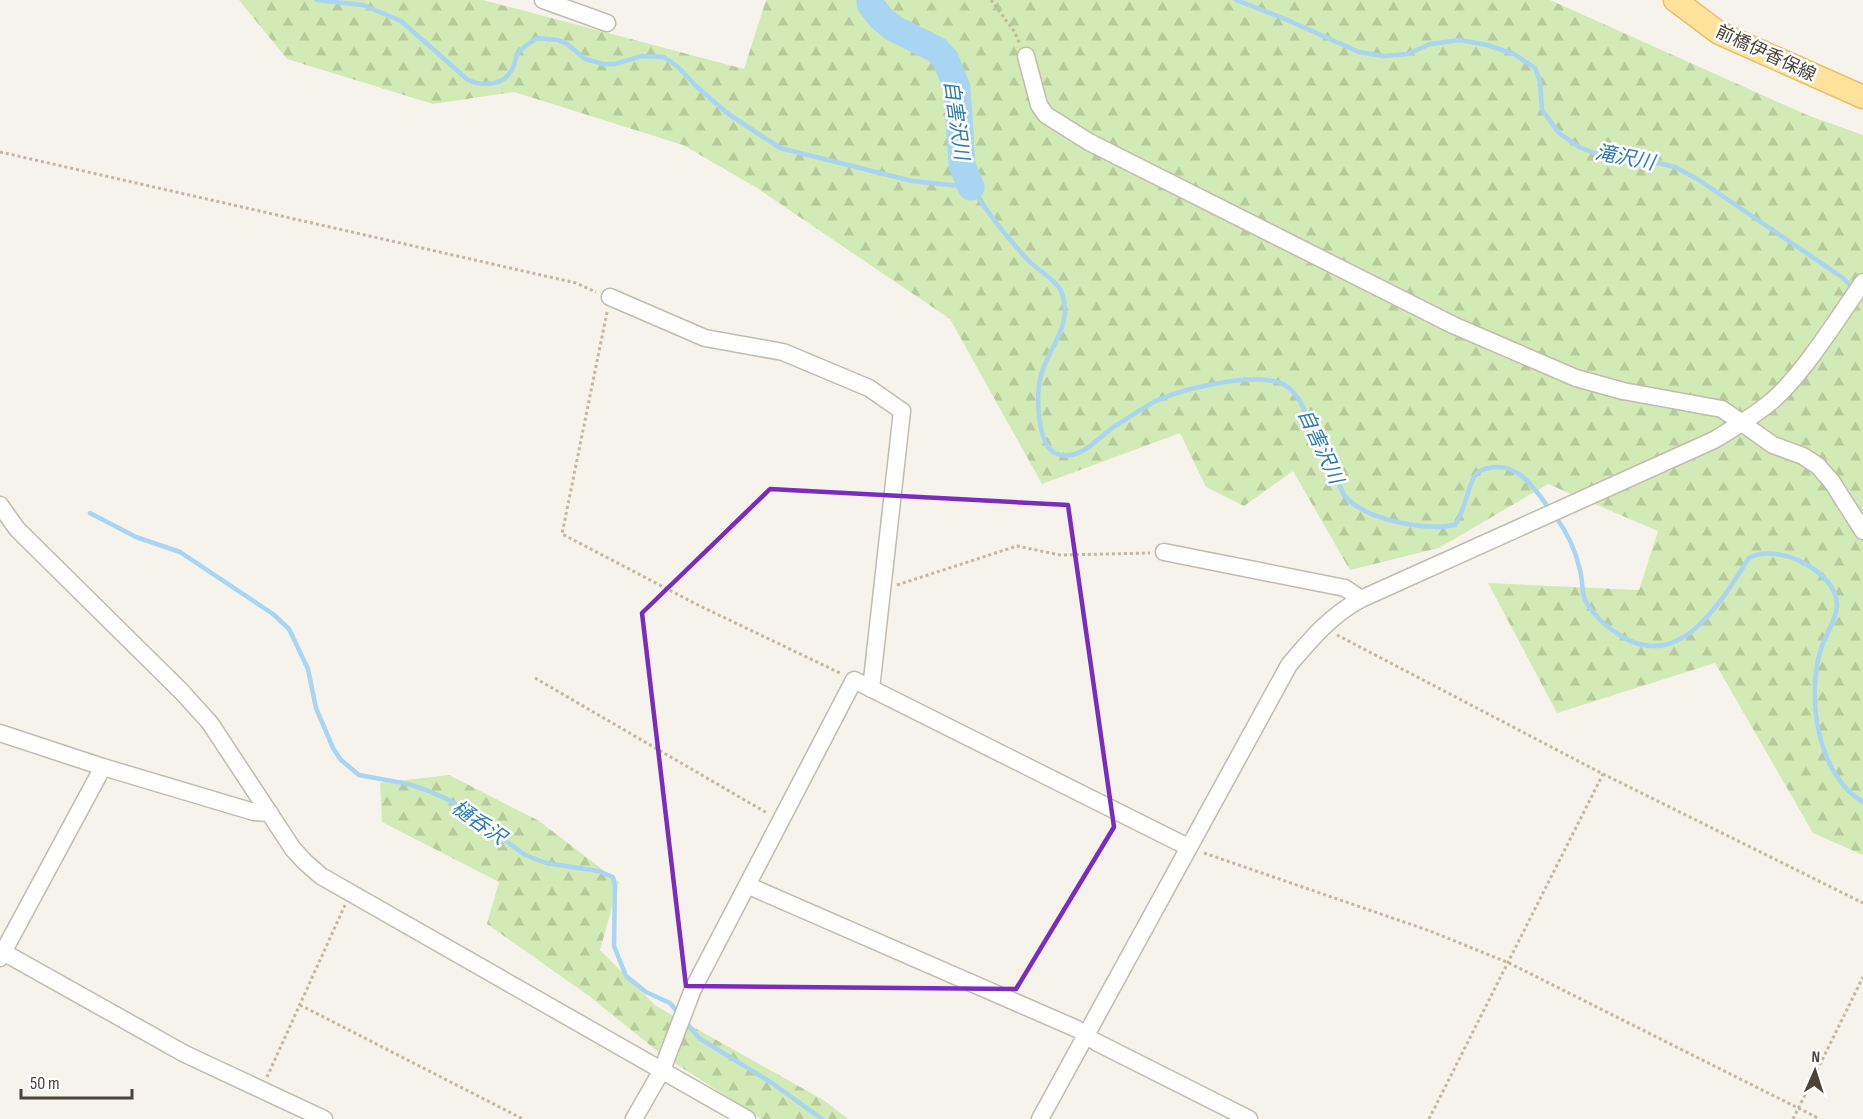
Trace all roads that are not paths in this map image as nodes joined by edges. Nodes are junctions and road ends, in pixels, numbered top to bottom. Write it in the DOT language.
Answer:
graph roads {
  1 [pos="543,0"];
  2 [pos="1675,0"];
  3 [pos="607,23"];
  4 [pos="1026,56"];
  5 [pos="1863,97"];
  6 [pos="1863,282"];
  7 [pos="610,297"];
  8 [pos="1742,423"];
  9 [pos="0,506"];
  10 [pos="1863,531"];
  11 [pos="1164,552"];
  12 [pos="1361,598"];
  13 [pos="871,689"];
  14 [pos="0,733"];
  15 [pos="103,767"];
  16 [pos="270,813"];
  17 [pos="1188,847"];
  18 [pos="749,886"];
  19 [pos="2,955"];
  20 [pos="1086,1036"];
  21 [pos="662,1070"];
  22 [pos="324,1119"];
  23 [pos="634,1119"];
  24 [pos="747,1119"];
  25 [pos="1040,1119"];
  26 [pos="1249,1119"];
  1 -- 3 [label="street"];
  2 -- 5 [label="main road, 前橋伊香保線"];
  4 -- 8 [label="street"];
  6 -- 8 [label="street"];
  7 -- 13 [label="street"];
  8 -- 10 [label="street"];
  8 -- 12 [label="street"];
  9 -- 16 [label="street"];
  11 -- 12 [label="street"];
  12 -- 17 [label="street"];
  13 -- 17 [label="street"];
  13 -- 18 [label="street"];
  14 -- 15 [label="street"];
  15 -- 16 [label="street"];
  15 -- 19 [label="street"];
  16 -- 21 [label="street"];
  17 -- 20 [label="street"];
  18 -- 20 [label="street"];
  18 -- 21 [label="street"];
  19 -- 22 [label="street"];
  20 -- 25 [label="street"];
  20 -- 26 [label="street"];
  21 -- 23 [label="street"];
  21 -- 24 [label="street"];
}
